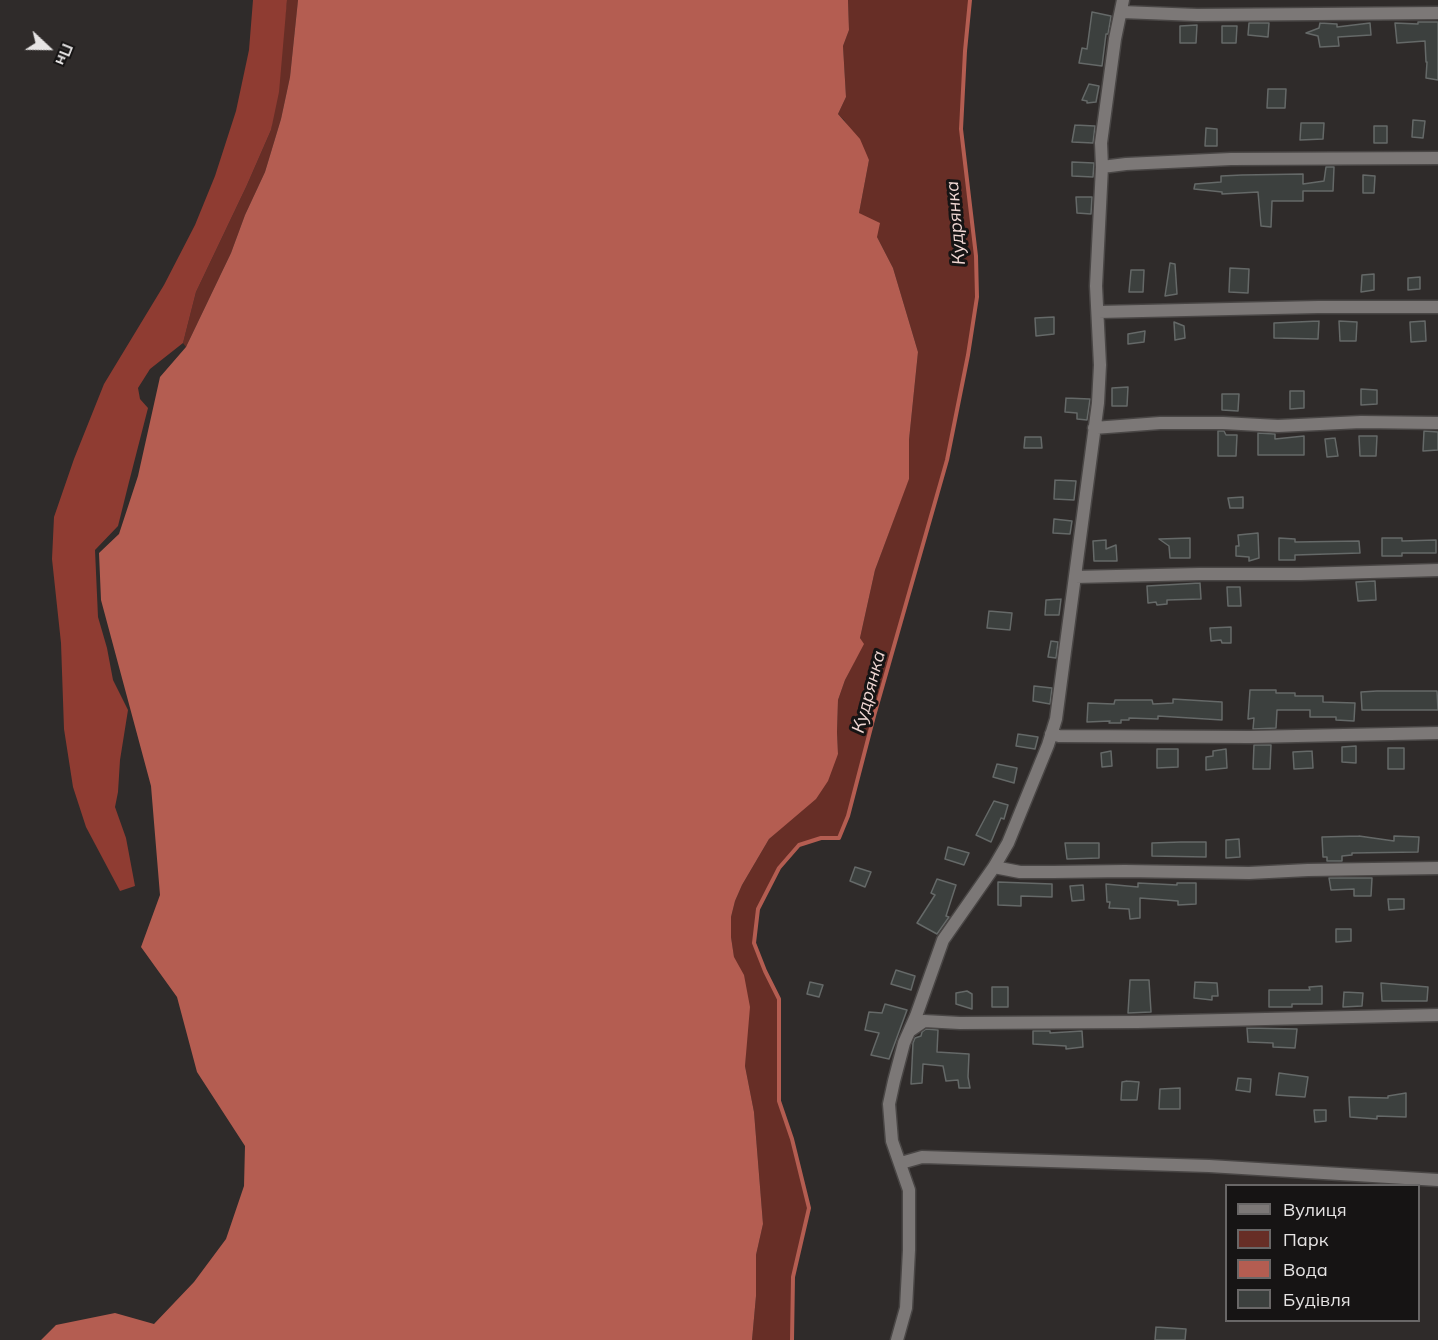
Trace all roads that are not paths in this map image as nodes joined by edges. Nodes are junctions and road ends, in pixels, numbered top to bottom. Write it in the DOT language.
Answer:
graph roads {
  1 [pos="1122,6"];
  2 [pos="1438,13"];
  3 [pos="1438,158"];
  4 [pos="1102,167"];
  5 [pos="1438,307"];
  6 [pos="1098,312"];
  7 [pos="1438,423"];
  8 [pos="1094,428"];
  9 [pos="1438,570"];
  10 [pos="1075,577"];
  11 [pos="1438,733"];
  12 [pos="1051,734"];
  13 [pos="994,867"];
  14 [pos="1438,868"];
  15 [pos="1438,1015"];
  16 [pos="908,1033"];
  17 [pos="901,1163"];
  18 [pos="1438,1180"];
  19 [pos="897,1340"];
  1 -- 2 [label="street"];
  1 -- 4 [label="street"];
  3 -- 4 [label="street"];
  4 -- 6 [label="street"];
  5 -- 6 [label="street"];
  6 -- 8 [label="street"];
  7 -- 8 [label="street"];
  8 -- 10 [label="street"];
  9 -- 10 [label="street"];
  10 -- 12 [label="street"];
  11 -- 12 [label="street"];
  12 -- 13 [label="street"];
  13 -- 14 [label="street"];
  13 -- 16 [label="street"];
  15 -- 16 [label="street"];
  16 -- 17 [label="street"];
  17 -- 18 [label="street"];
  17 -- 19 [label="street"];
}
